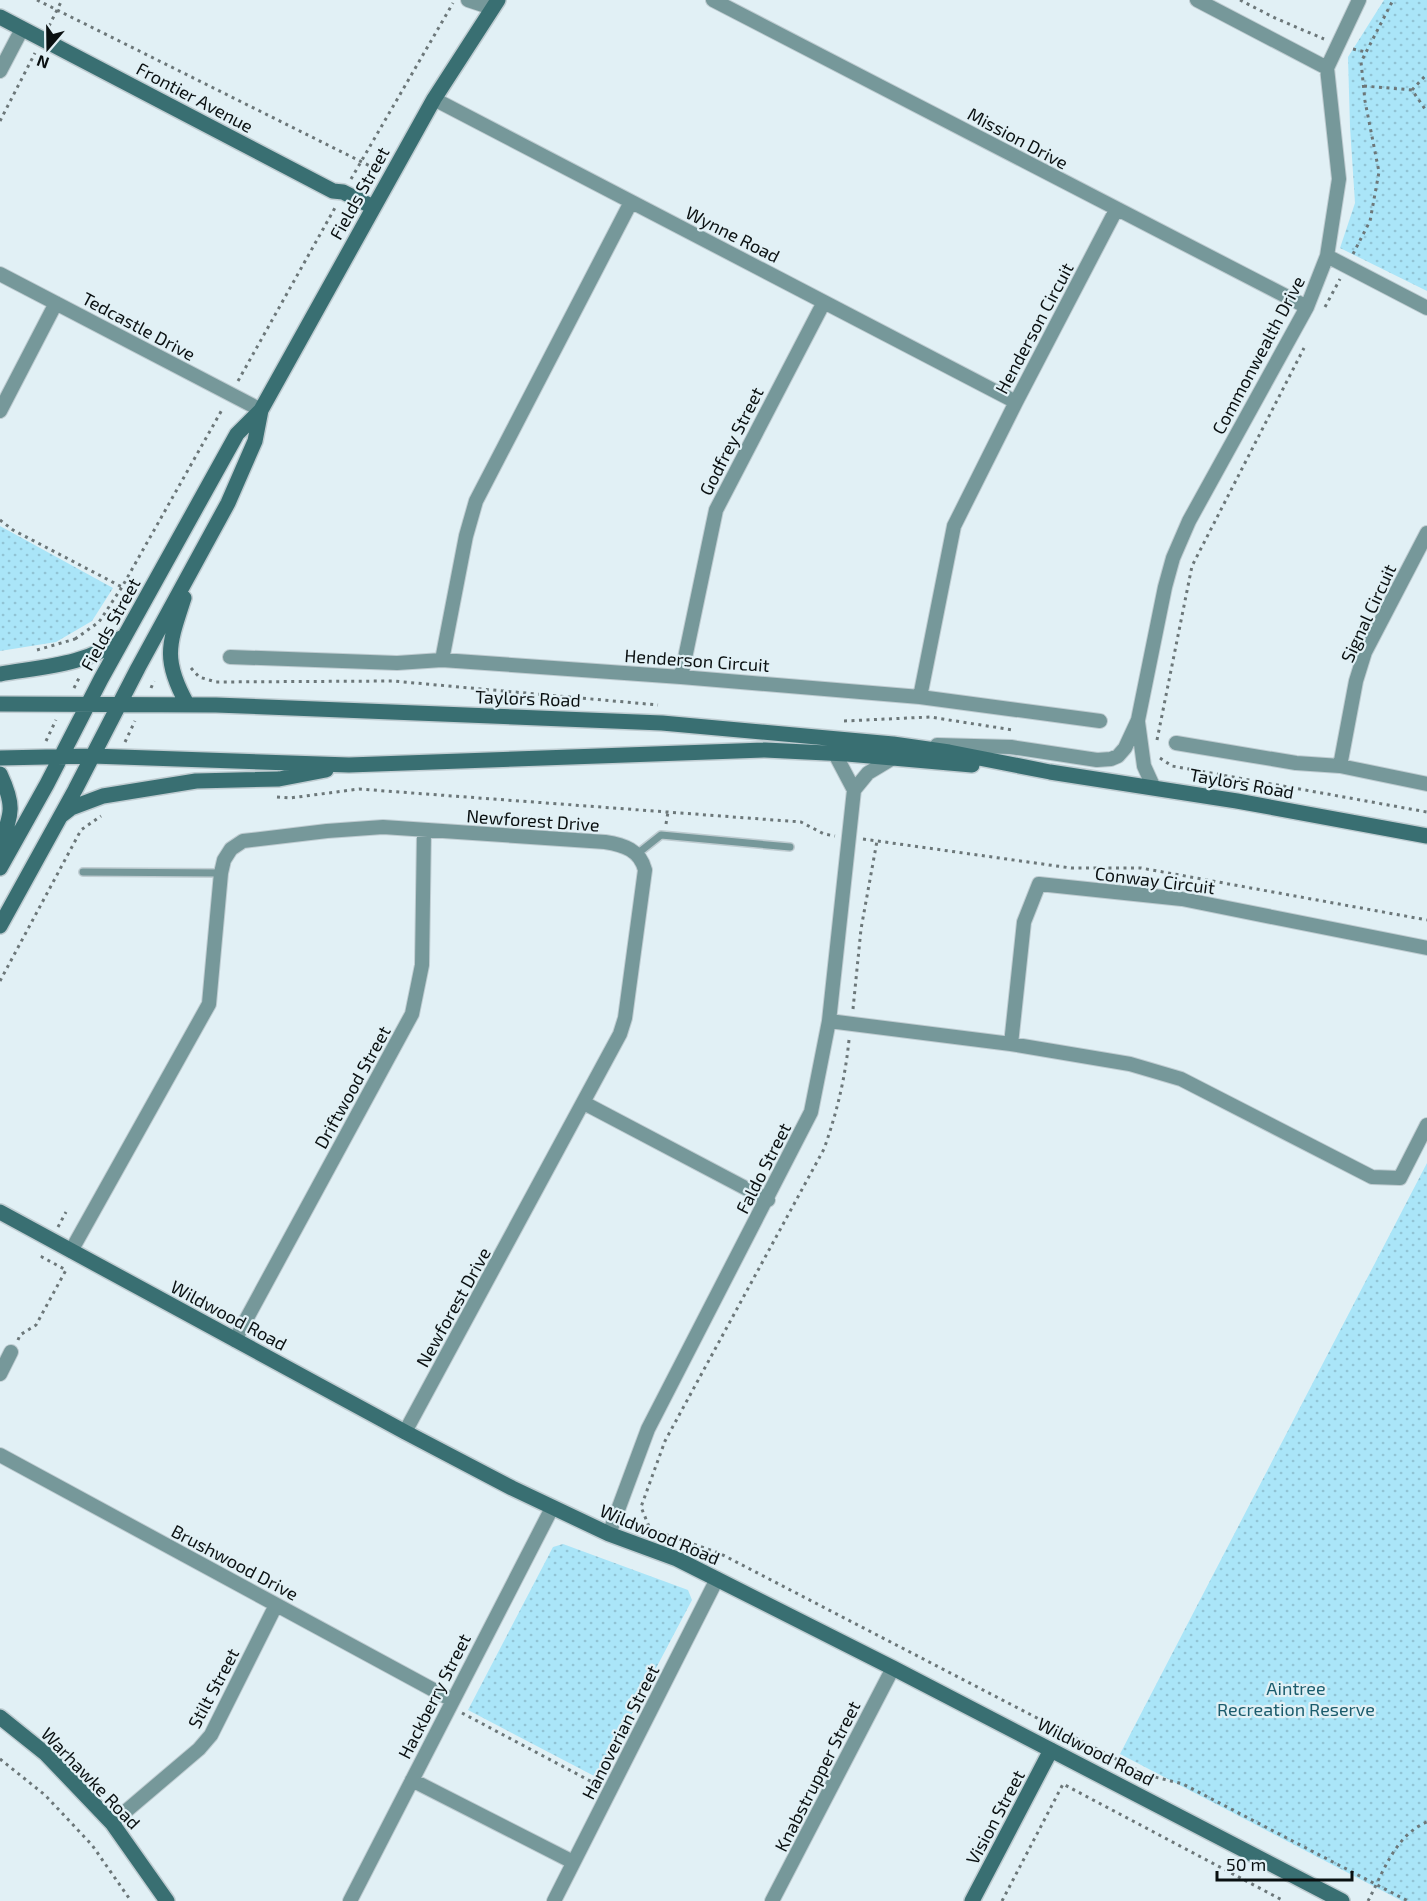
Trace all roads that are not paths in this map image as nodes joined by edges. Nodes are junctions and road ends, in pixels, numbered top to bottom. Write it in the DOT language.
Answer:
graph roads {
  1 [pos="468,0"];
  2 [pos="713,0"];
  3 [pos="1197,0"];
  4 [pos="1359,0"];
  5 [pos="495,4"];
  6 [pos="0,17"];
  7 [pos="22,29"];
  8 [pos="1327,68"];
  9 [pos="0,71"];
  10 [pos="434,99"];
  11 [pos="631,201"];
  12 [pos="373,207"];
  13 [pos="1116,210"];
  14 [pos="1327,256"];
  15 [pos="0,274"];
  16 [pos="824,302"];
  17 [pos="56,303"];
  18 [pos="1307,307"];
  19 [pos="1427,308"];
  20 [pos="1016,402"];
  21 [pos="261,410"];
  22 [pos="0,411"];
  23 [pos="1427,533"];
  24 [pos="196,561"];
  25 [pos="126,634"];
  26 [pos="230,657"];
  27 [pos="442,660"];
  28 [pos="0,674"];
  29 [pos="681,677"];
  30 [pos="920,697"];
  31 [pos="0,704"];
  32 [pos="88,704"];
  33 [pos="119,704"];
  34 [pos="187,704"];
  35 [pos="1138,720"];
  36 [pos="1100,721"];
  37 [pos="1176,743"];
  38 [pos="893,751"];
  39 [pos="835,754"];
  40 [pos="92,756"];
  41 [pos="62,757"];
  42 [pos="0,758"];
  43 [pos="349,765"];
  44 [pos="1340,766"];
  45 [pos="0,774"];
  46 [pos="1427,784"];
  47 [pos="1154,788"];
  48 [pos="854,790"];
  49 [pos="60,817"];
  50 [pos="424,830"];
  51 [pos="1427,836"];
  52 [pos="0,846"];
  53 [pos="790,847"];
  54 [pos="637,855"];
  55 [pos="0,868"];
  56 [pos="82,872"];
  57 [pos="221,873"];
  58 [pos="0,926"];
  59 [pos="1427,948"];
  60 [pos="829,1021"];
  61 [pos="1011,1044"];
  62 [pos="584,1103"];
  63 [pos="1427,1125"];
  64 [pos="768,1200"];
  65 [pos="0,1212"];
  66 [pos="71,1251"];
  67 [pos="235,1340"];
  68 [pos="11,1352"];
  69 [pos="0,1374"];
  70 [pos="405,1432"];
  71 [pos="0,1455"];
  72 [pos="552,1508"];
  73 [pos="609,1534"];
  74 [pos="717,1579"];
  75 [pos="276,1605"];
  76 [pos="893,1668"];
  77 [pos="452,1700"];
  78 [pos="0,1717"];
  79 [pos="1051,1750"];
  80 [pos="412,1780"];
  81 [pos="112,1823"];
  82 [pos="573,1862"];
  83 [pos="167,1901"];
  84 [pos="350,1901"];
  85 [pos="554,1901"];
  86 [pos="772,1901"];
  87 [pos="972,1901"];
  88 [pos="1342,1901"];
  1 -- 5 [label="street"];
  2 -- 13 [label="street, Mission Drive"];
  3 -- 8 [label="street"];
  4 -- 8 [label="street, Commonwealth Drive"];
  5 -- 10 [label="street, Fields Street"];
  6 -- 7 [label="street, Frontier Avenue"];
  7 -- 9 [label="street"];
  7 -- 12 [label="street, Frontier Avenue"];
  8 -- 14 [label="street, Commonwealth Drive"];
  10 -- 11 [label="street, Wynne Road"];
  10 -- 12 [label="street, Fields Street"];
  11 -- 16 [label="street, Wynne Road"];
  11 -- 27 [label="street"];
  12 -- 21 [label="street, Fields Street"];
  13 -- 18 [label="street, Mission Drive"];
  13 -- 20 [label="street, Henderson Circuit"];
  14 -- 18 [label="street, Commonwealth Drive"];
  14 -- 19 [label="street"];
  15 -- 17 [label="street, Tedcastle Drive"];
  16 -- 20 [label="street, Wynne Road"];
  16 -- 29 [label="street, Godfrey Street"];
  17 -- 21 [label="street, Tedcastle Drive"];
  17 -- 22 [label="street"];
  18 -- 35 [label="street, Commonwealth Drive"];
  20 -- 30 [label="street, Henderson Circuit"];
  21 -- 24 [label="street, Fields Street"];
  21 -- 25 [label="street, Fields Street"];
  23 -- 44 [label="street, Signal Circuit"];
  24 -- 33 [label="street, Fields Street"];
  24 -- 34 [label="street"];
  25 -- 28 [label="street"];
  25 -- 32 [label="street, Fields Street"];
  26 -- 27 [label="street, Henderson Circuit"];
  27 -- 29 [label="street, Henderson Circuit"];
  29 -- 30 [label="street, Henderson Circuit"];
  30 -- 36 [label="street"];
  31 -- 32 [label="street, Taylors Road"];
  32 -- 33 [label="street, Taylors Road"];
  32 -- 41 [label="street, Fields Street"];
  33 -- 34 [label="street, Taylors Road"];
  33 -- 40 [label="street, Fields Street"];
  34 -- 38 [label="street, Taylors Road"];
  35 -- 38 [label="street, Commonwealth Drive"];
  35 -- 47 [label="street, Commonwealth Drive"];
  37 -- 44 [label="street"];
  38 -- 39 [label="street, Taylors Road"];
  38 -- 47 [label="street, Taylors Road"];
  38 -- 48 [label="street"];
  39 -- 43 [label="street, Taylors Road"];
  39 -- 48 [label="street"];
  40 -- 41 [label="street, Taylors Road"];
  40 -- 43 [label="street, Taylors Road"];
  40 -- 49 [label="street, Fields Street"];
  41 -- 42 [label="street, Taylors Road"];
  41 -- 55 [label="street, Fields Street"];
  43 -- 49 [label="street"];
  44 -- 46 [label="street"];
  45 -- 52 [label="street"];
  47 -- 51 [label="street, Taylors Road"];
  48 -- 60 [label="street, Faldo Street"];
  49 -- 58 [label="street, Fields Street"];
  50 -- 54 [label="street, Newforest Drive"];
  50 -- 57 [label="street, Newforest Drive"];
  50 -- 67 [label="street, Driftwood Street"];
  53 -- 54 [label="lane"];
  54 -- 62 [label="street, Newforest Drive"];
  56 -- 57 [label="lane"];
  57 -- 66 [label="street, Newforest Drive"];
  59 -- 61 [label="street, Conway Circuit"];
  60 -- 61 [label="street"];
  60 -- 64 [label="street, Faldo Street"];
  61 -- 63 [label="street"];
  62 -- 64 [label="street"];
  62 -- 70 [label="street, Newforest Drive"];
  64 -- 73 [label="street, Faldo Street"];
  65 -- 66 [label="street, Wildwood Road"];
  66 -- 67 [label="street, Wildwood Road"];
  67 -- 70 [label="street, Wildwood Road"];
  68 -- 69 [label="street"];
  70 -- 72 [label="street, Wildwood Road"];
  71 -- 75 [label="street, Brushwood Drive"];
  72 -- 73 [label="street, Wildwood Road"];
  72 -- 77 [label="street, Hackberry Street"];
  73 -- 74 [label="street, Wildwood Road"];
  74 -- 76 [label="street, Wildwood Road"];
  74 -- 82 [label="street, Hanoverian Street"];
  75 -- 77 [label="street, Brushwood Drive"];
  75 -- 81 [label="street, Stilt Street"];
  76 -- 79 [label="street, Wildwood Road"];
  76 -- 86 [label="street, Knabstrupper Street"];
  77 -- 80 [label="street, Hackberry Street"];
  78 -- 81 [label="street, Warhawke Road"];
  79 -- 87 [label="street, Vision Street"];
  79 -- 88 [label="street, Wildwood Road"];
  80 -- 82 [label="street"];
  80 -- 84 [label="street, Hackberry Street"];
  81 -- 83 [label="street, Warhawke Road"];
  82 -- 85 [label="street, Hanoverian Street"];
}
